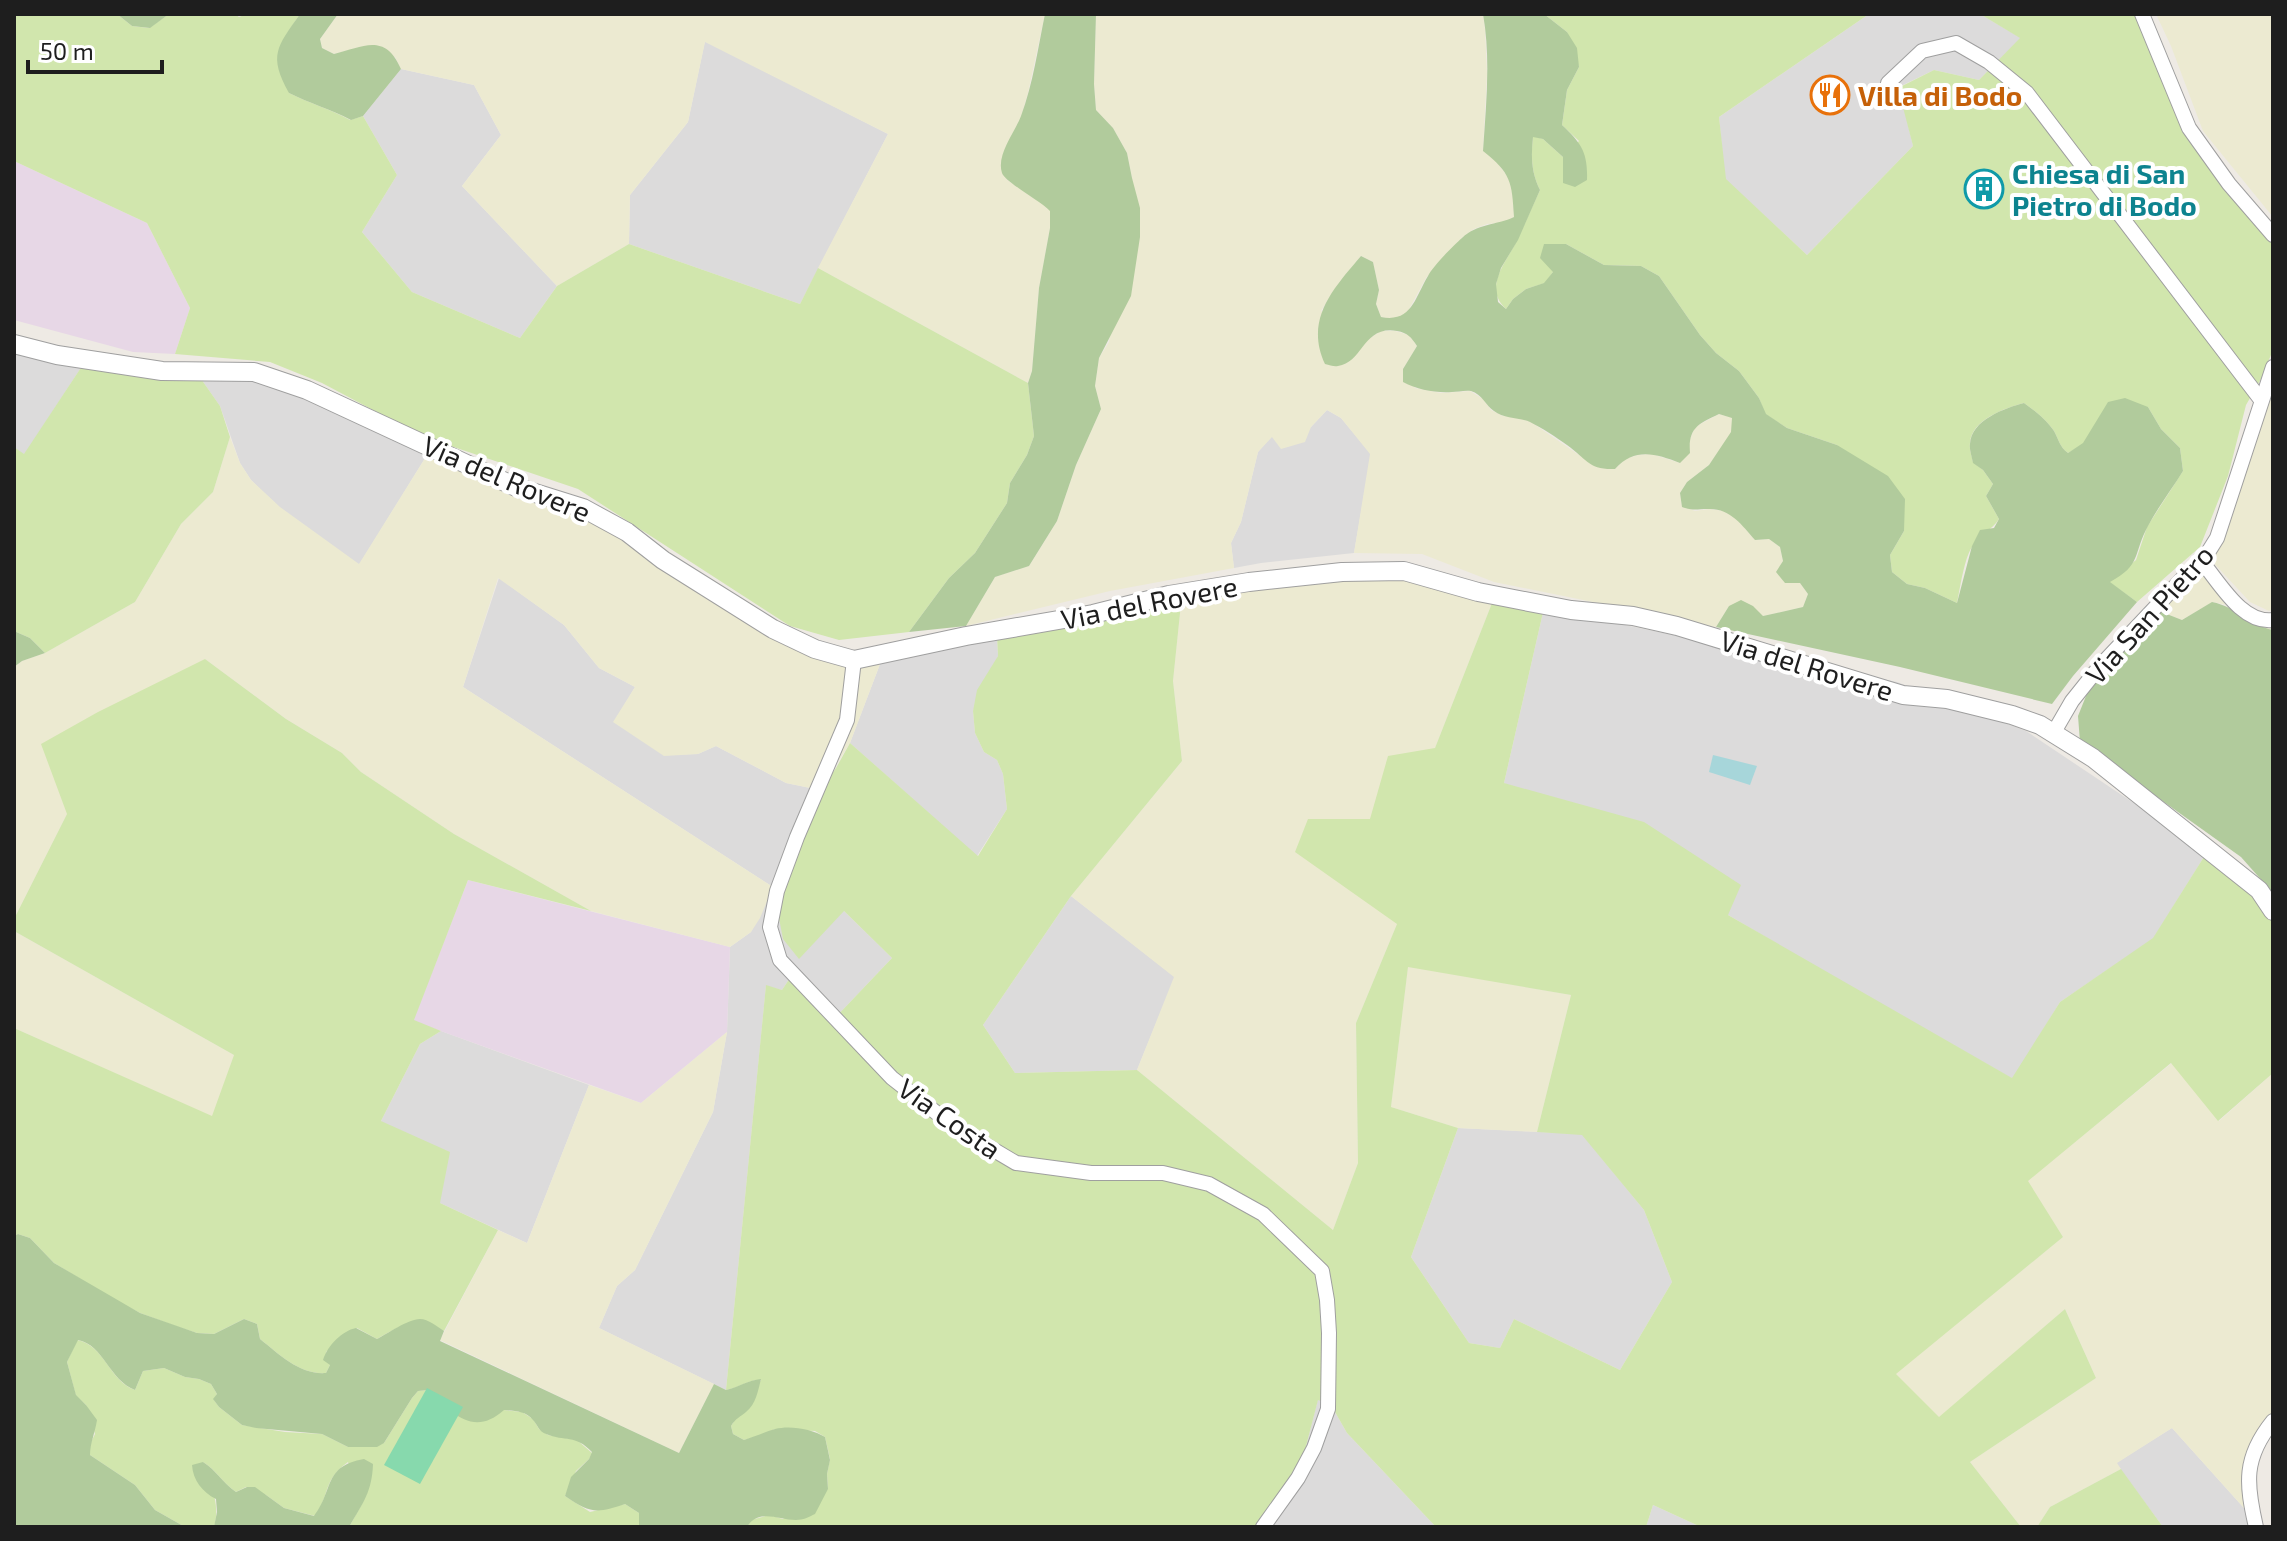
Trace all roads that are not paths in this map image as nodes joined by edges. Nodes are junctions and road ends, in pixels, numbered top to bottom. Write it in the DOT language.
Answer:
graph roads {
  1 [pos="2142,14"];
  2 [pos="1888,83"];
  3 [pos="2273,235"];
  4 [pos="14,344"];
  5 [pos="2273,367"];
  6 [pos="2261,400"];
  7 [pos="2202,562"];
  8 [pos="2273,620"];
  9 [pos="854,660"];
  10 [pos="2054,732"];
  11 [pos="2273,911"];
  12 [pos="2273,1421"];
  13 [pos="1263,1527"];
  14 [pos="2256,1527"];
  1 -- 3 [label="street"];
  2 -- 6 [label="street"];
  4 -- 9 [label="street, Via del Rovere"];
  5 -- 6 [label="street, Via San Pietro"];
  6 -- 7 [label="street, Via San Pietro"];
  7 -- 8 [label="street"];
  7 -- 10 [label="street, Via San Pietro"];
  9 -- 10 [label="street, Via del Rovere"];
  9 -- 13 [label="street, Via Costa"];
  10 -- 11 [label="street, Via del Rovere"];
  12 -- 14 [label="street"];
}
